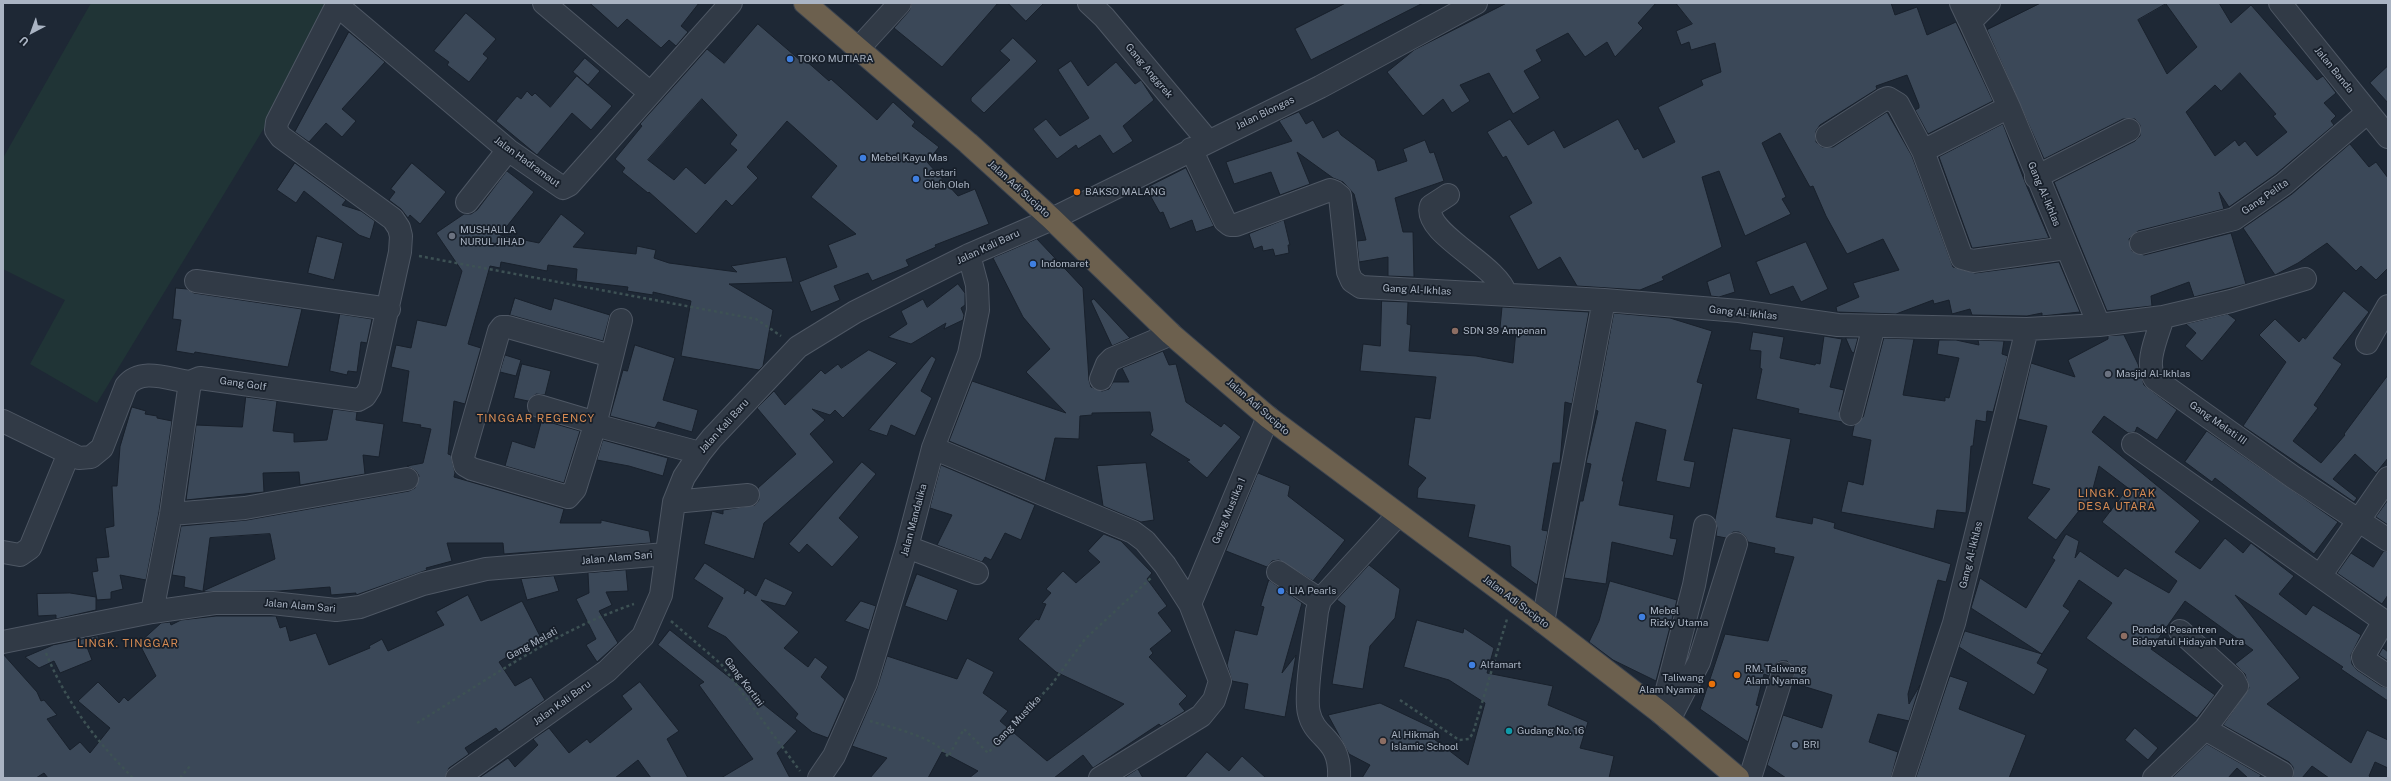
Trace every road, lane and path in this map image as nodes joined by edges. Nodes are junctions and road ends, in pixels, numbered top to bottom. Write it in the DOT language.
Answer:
graph roads {
  1 [pos="544,3"];
  2 [pos="731,3"];
  3 [pos="805,3"];
  4 [pos="900,3"];
  5 [pos="1089,3"];
  6 [pos="1476,3"];
  7 [pos="1989,3"];
  8 [pos="2280,3"];
  9 [pos="338,4"];
  10 [pos="1965,12"];
  11 [pos="858,49"];
  12 [pos="649,92"];
  13 [pos="2009,107"];
  14 [pos="2368,112"];
  15 [pos="2129,130"];
  16 [pos="1827,136"];
  17 [pos="2388,138"];
  18 [pos="1199,145"];
  19 [pos="508,150"];
  20 [pos="1923,151"];
  21 [pos="2036,177"];
  22 [pos="1448,195"];
  23 [pos="467,202"];
  24 [pos="1052,219"];
  25 [pos="400,244"];
  26 [pos="2141,244"];
  27 [pos="2066,248"];
  28 [pos="969,255"];
  29 [pos="2305,279"];
  30 [pos="196,281"];
  31 [pos="1352,281"];
  32 [pos="1506,294"];
  33 [pos="1604,300"];
  34 [pos="2388,306"];
  35 [pos="389,309"];
  36 [pos="2163,317"];
  37 [pos="620,320"];
  38 [pos="2099,325"];
  39 [pos="1874,326"];
  40 [pos="2027,329"];
  41 [pos="1171,334"];
  42 [pos="2367,343"];
  43 [pos="798,348"];
  44 [pos="611,356"];
  45 [pos="1101,379"];
  46 [pos="190,382"];
  47 [pos="539,406"];
  48 [pos="1851,414"];
  49 [pos="1268,417"];
  50 [pos="3,421"];
  51 [pos="596,424"];
  52 [pos="2133,444"];
  53 [pos="933,448"];
  54 [pos="69,453"];
  55 [pos="700,453"];
  56 [pos="2388,478"];
  57 [pos="407,479"];
  58 [pos="748,495"];
  59 [pos="674,502"];
  60 [pos="171,514"];
  61 [pos="1398,515"];
  62 [pos="2360,520"];
  63 [pos="1705,526"];
  64 [pos="2388,540"];
  65 [pos="1736,544"];
  66 [pos="907,547"];
  67 [pos="3,552"];
  68 [pos="666,554"];
  69 [pos="1165,565"];
  70 [pos="977,572"];
  71 [pos="1278,572"];
  72 [pos="2320,576"];
  73 [pos="1320,600"];
  74 [pos="1513,600"];
  75 [pos="659,602"];
  76 [pos="1190,604"];
  77 [pos="152,612"];
  78 [pos="1543,622"];
  79 [pos="2386,622"];
  80 [pos="2180,631"];
  81 [pos="40,636"];
  82 [pos="3,642"];
  83 [pos="1783,673"];
  84 [pos="2388,676"];
  85 [pos="1400,700"];
  86 [pos="852,716"];
  87 [pos="1665,717"];
  88 [pos="417,723"];
  89 [pos="2205,729"];
  90 [pos="190,766"];
  91 [pos="2282,773"];
  92 [pos="810,775"];
  93 [pos="133,778"];
  94 [pos="180,778"];
  95 [pos="457,778"];
  96 [pos="1100,778"];
  97 [pos="1339,778"];
  98 [pos="1738,778"];
  99 [pos="1750,778"];
  100 [pos="1903,778"];
  101 [pos="2154,778"];
  1 -- 12 [label="street"];
  2 -- 12 [label="street, Jalan Hadramaut"];
  3 -- 11 [label="highway, Jalan Adi Sucipto"];
  4 -- 11 [label="street"];
  5 -- 18 [label="street, Gang Anggrek"];
  6 -- 18 [label="street, Jalan Blongas"];
  7 -- 10 [label="street, Gang Al-Ikhlas"];
  8 -- 14 [label="street, Jalan Banda"];
  9 -- 19 [label="street, Jalan Hadramaut"];
  9 -- 25 [label="street"];
  10 -- 13 [label="street, Gang Al-Ikhlas"];
  11 -- 24 [label="highway, Jalan Adi Sucipto"];
  12 -- 19 [label="street, Jalan Hadramaut"];
  13 -- 20 [label="street"];
  13 -- 21 [label="street, Gang Al-Ikhlas"];
  14 -- 17 [label="street, Jalan Banda"];
  14 -- 26 [label="street, Gang Pelita"];
  15 -- 21 [label="street"];
  16 -- 20 [label="street"];
  18 -- 24 [label="street, Jalan Blongas"];
  18 -- 31 [label="street, Gang Anggrek"];
  19 -- 23 [label="street"];
  20 -- 27 [label="street"];
  21 -- 27 [label="street, Gang Al-Ikhlas"];
  22 -- 32 [label="street"];
  24 -- 28 [label="street, Jalan Kali Baru"];
  24 -- 41 [label="highway, Jalan Adi Sucipto"];
  25 -- 35 [label="street, Gang Golf"];
  25 -- 43 [label="path"];
  27 -- 38 [label="street, Gang Al-Ikhlas"];
  28 -- 43 [label="street, Jalan Kali Baru"];
  28 -- 53 [label="street, Jalan Mandalika"];
  29 -- 36 [label="street"];
  30 -- 35 [label="street"];
  31 -- 32 [label="street, Gang Al-Ikhlas"];
  32 -- 33 [label="street, Gang Al-Ikhlas"];
  33 -- 39 [label="street, Gang Al-Ikhlas"];
  33 -- 78 [label="street"];
  34 -- 42 [label="street"];
  35 -- 46 [label="street, Gang Golf"];
  36 -- 38 [label="street"];
  36 -- 62 [label="street, Gang Melati III"];
  37 -- 44 [label="street"];
  38 -- 40 [label="street, Gang Al-Ikhlas"];
  39 -- 40 [label="street, Gang Al-Ikhlas"];
  39 -- 48 [label="street"];
  40 -- 100 [label="street, Gang Al-Ikhlas"];
  41 -- 45 [label="street"];
  41 -- 49 [label="highway, Jalan Adi Sucipto"];
  43 -- 55 [label="street, Jalan Kali Baru"];
  44 -- 51 [label="street"];
  44 -- 51 [label="street"];
  46 -- 54 [label="street"];
  46 -- 60 [label="street"];
  47 -- 51 [label="street"];
  49 -- 61 [label="highway, Jalan Adi Sucipto"];
  49 -- 76 [label="street, Gang Mustika 1"];
  50 -- 54 [label="street"];
  51 -- 55 [label="street"];
  52 -- 72 [label="street"];
  53 -- 66 [label="street, Jalan Mandalika"];
  53 -- 69 [label="street"];
  54 -- 67 [label="street"];
  55 -- 59 [label="street, Jalan Kali Baru"];
  56 -- 62 [label="street"];
  57 -- 60 [label="street"];
  58 -- 59 [label="street"];
  59 -- 68 [label="street, Jalan Kali Baru"];
  60 -- 77 [label="street"];
  61 -- 73 [label="street"];
  61 -- 74 [label="highway, Jalan Adi Sucipto"];
  62 -- 64 [label="street, Gang Melati III"];
  62 -- 72 [label="street"];
  63 -- 87 [label="street"];
  65 -- 87 [label="street"];
  66 -- 70 [label="street"];
  66 -- 86 [label="street, Jalan Mandalika"];
  68 -- 75 [label="street, Jalan Kali Baru"];
  68 -- 77 [label="street, Jalan Alam Sari"];
  69 -- 76 [label="street"];
  69 -- 86 [label="path, Gang Mustika"];
  71 -- 73 [label="street"];
  72 -- 79 [label="street"];
  73 -- 97 [label="street"];
  74 -- 78 [label="highway, Jalan Adi Sucipto"];
  74 -- 85 [label="path"];
  75 -- 88 [label="path, Gang Melati"];
  75 -- 92 [label="path, Gang Kartini"];
  75 -- 95 [label="street, Jalan Kali Baru"];
  76 -- 96 [label="street"];
  77 -- 81 [label="street, Jalan Alam Sari"];
  78 -- 87 [label="highway, Jalan Adi Sucipto"];
  79 -- 84 [label="street"];
  80 -- 89 [label="street"];
  81 -- 82 [label="street, Jalan Alam Sari"];
  81 -- 93 [label="path"];
  83 -- 99 [label="street"];
  86 -- 92 [label="street, Jalan Mandalika"];
  87 -- 98 [label="highway, Jalan Adi Sucipto"];
  89 -- 91 [label="street"];
  89 -- 101 [label="street"];
  90 -- 94 [label="path"];
}
